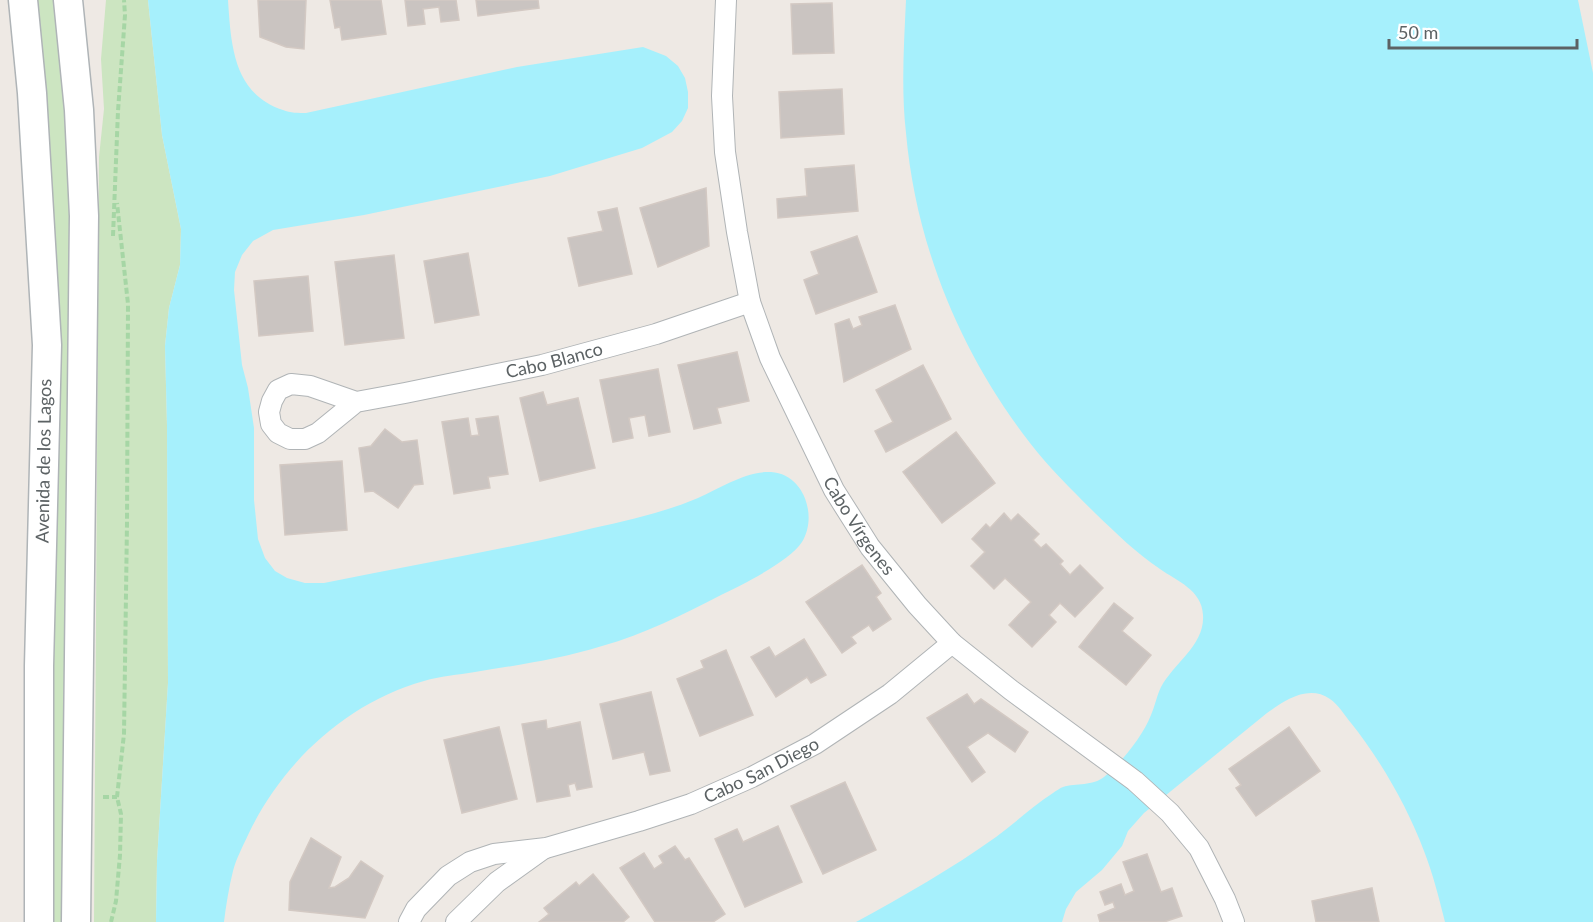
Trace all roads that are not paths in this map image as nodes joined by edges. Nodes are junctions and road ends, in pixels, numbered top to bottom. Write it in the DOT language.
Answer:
graph roads {
  1 [pos="23,0"];
  2 [pos="68,0"];
  3 [pos="726,0"];
  4 [pos="750,302"];
  5 [pos="356,402"];
  6 [pos="952,643"];
  7 [pos="546,848"];
  8 [pos="39,922"];
  9 [pos="76,922"];
  10 [pos="409,922"];
  11 [pos="456,922"];
  12 [pos="1234,922"];
  1 -- 8 [label="street, Avenida de los Lagos"];
  2 -- 9 [label="street, Avenida de los Lagos"];
  3 -- 4 [label="street, Cabo Vírgenes"];
  4 -- 5 [label="street, Cabo Blanco"];
  4 -- 6 [label="street, Cabo Vírgenes"];
  6 -- 7 [label="street, Cabo San Diego"];
  6 -- 12 [label="street, Cabo Vírgenes"];
  7 -- 10 [label="street, Cabo San Diego"];
  7 -- 11 [label="street, Cabo San Diego"];
}
